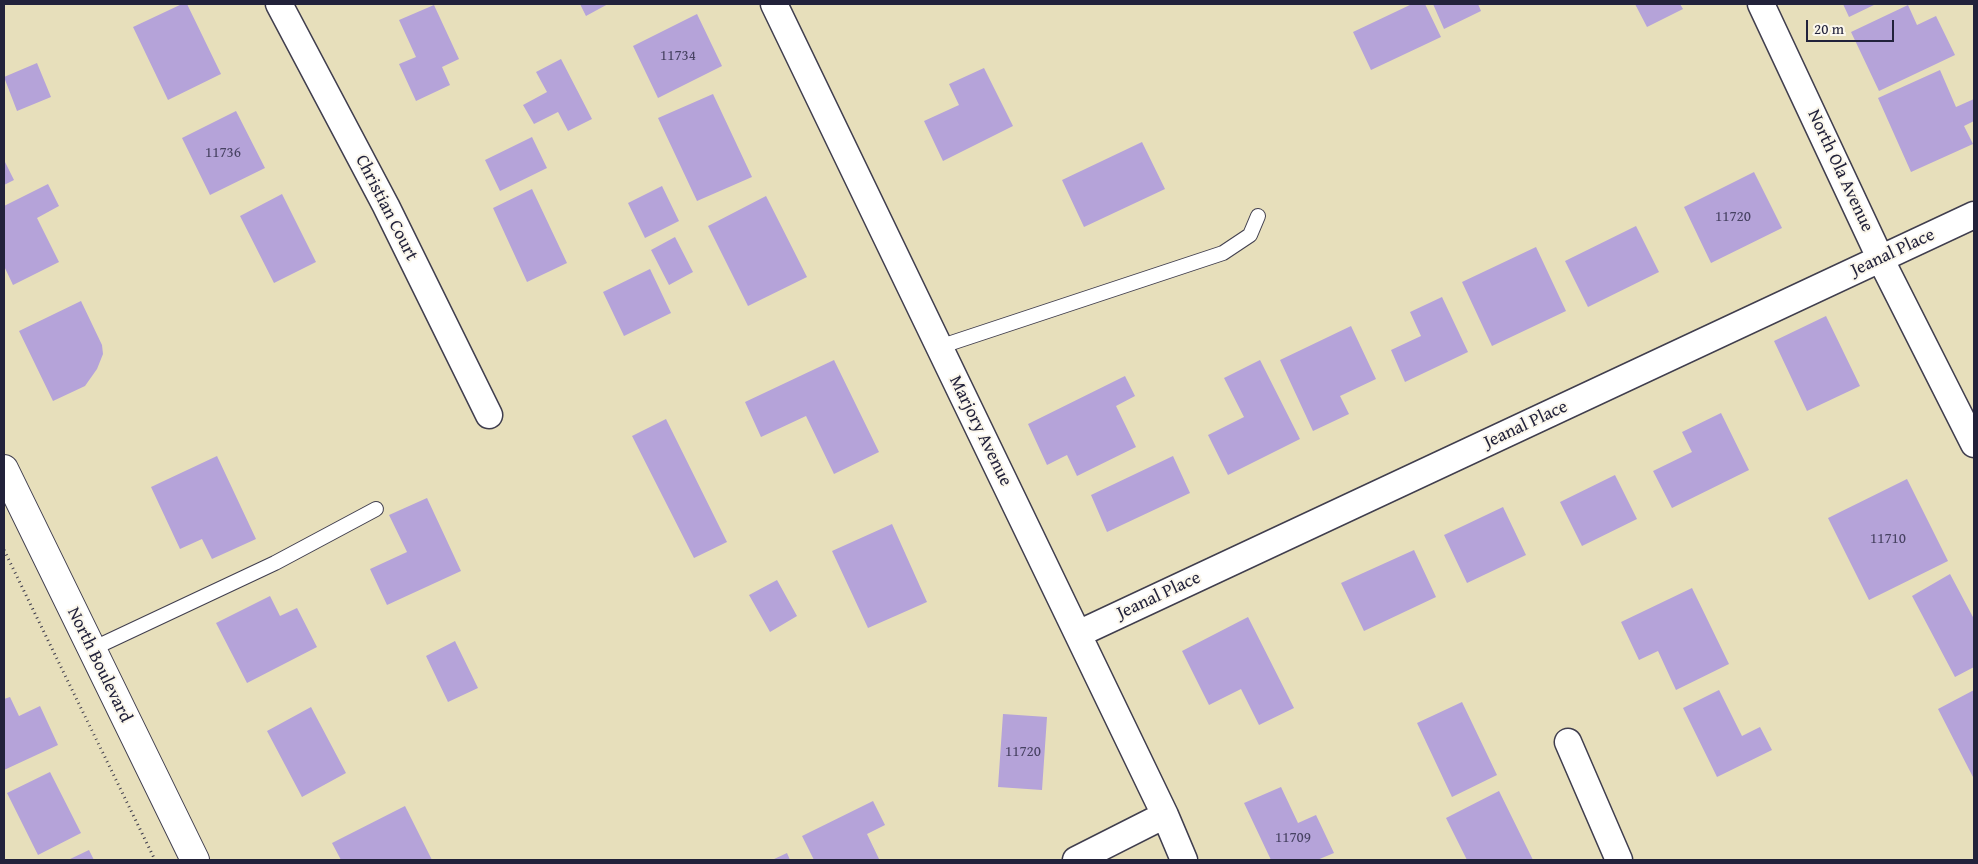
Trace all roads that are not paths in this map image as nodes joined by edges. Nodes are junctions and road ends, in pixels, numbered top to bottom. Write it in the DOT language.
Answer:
graph roads {
  1 [pos="279,4"];
  2 [pos="774,4"];
  3 [pos="1761,4"];
  4 [pos="1974,215"];
  5 [pos="1258,216"];
  6 [pos="1881,260"];
  7 [pos="939,347"];
  8 [pos="489,415"];
  9 [pos="1974,444"];
  10 [pos="4,469"];
  11 [pos="376,509"];
  12 [pos="1078,634"];
  13 [pos="92,649"];
  14 [pos="1568,742"];
  15 [pos="1165,815"];
  16 [pos="195,860"];
  17 [pos="1076,860"];
  18 [pos="1184,860"];
  19 [pos="1619,860"];
  1 -- 8 [label="street, Christian Court"];
  2 -- 7 [label="street, Marjory Avenue"];
  3 -- 6 [label="street, North Ola Avenue"];
  4 -- 6 [label="street, Jeanal Place"];
  5 -- 7 [label="lane"];
  6 -- 9 [label="street, North Ola Avenue"];
  6 -- 12 [label="street, Jeanal Place"];
  7 -- 12 [label="street, Marjory Avenue"];
  10 -- 13 [label="street, North Boulevard"];
  11 -- 13 [label="lane"];
  12 -- 15 [label="street, Marjory Avenue"];
  13 -- 16 [label="street, North Boulevard"];
  14 -- 19 [label="street"];
  15 -- 17 [label="street"];
  15 -- 18 [label="street, Marjory Avenue"];
}
